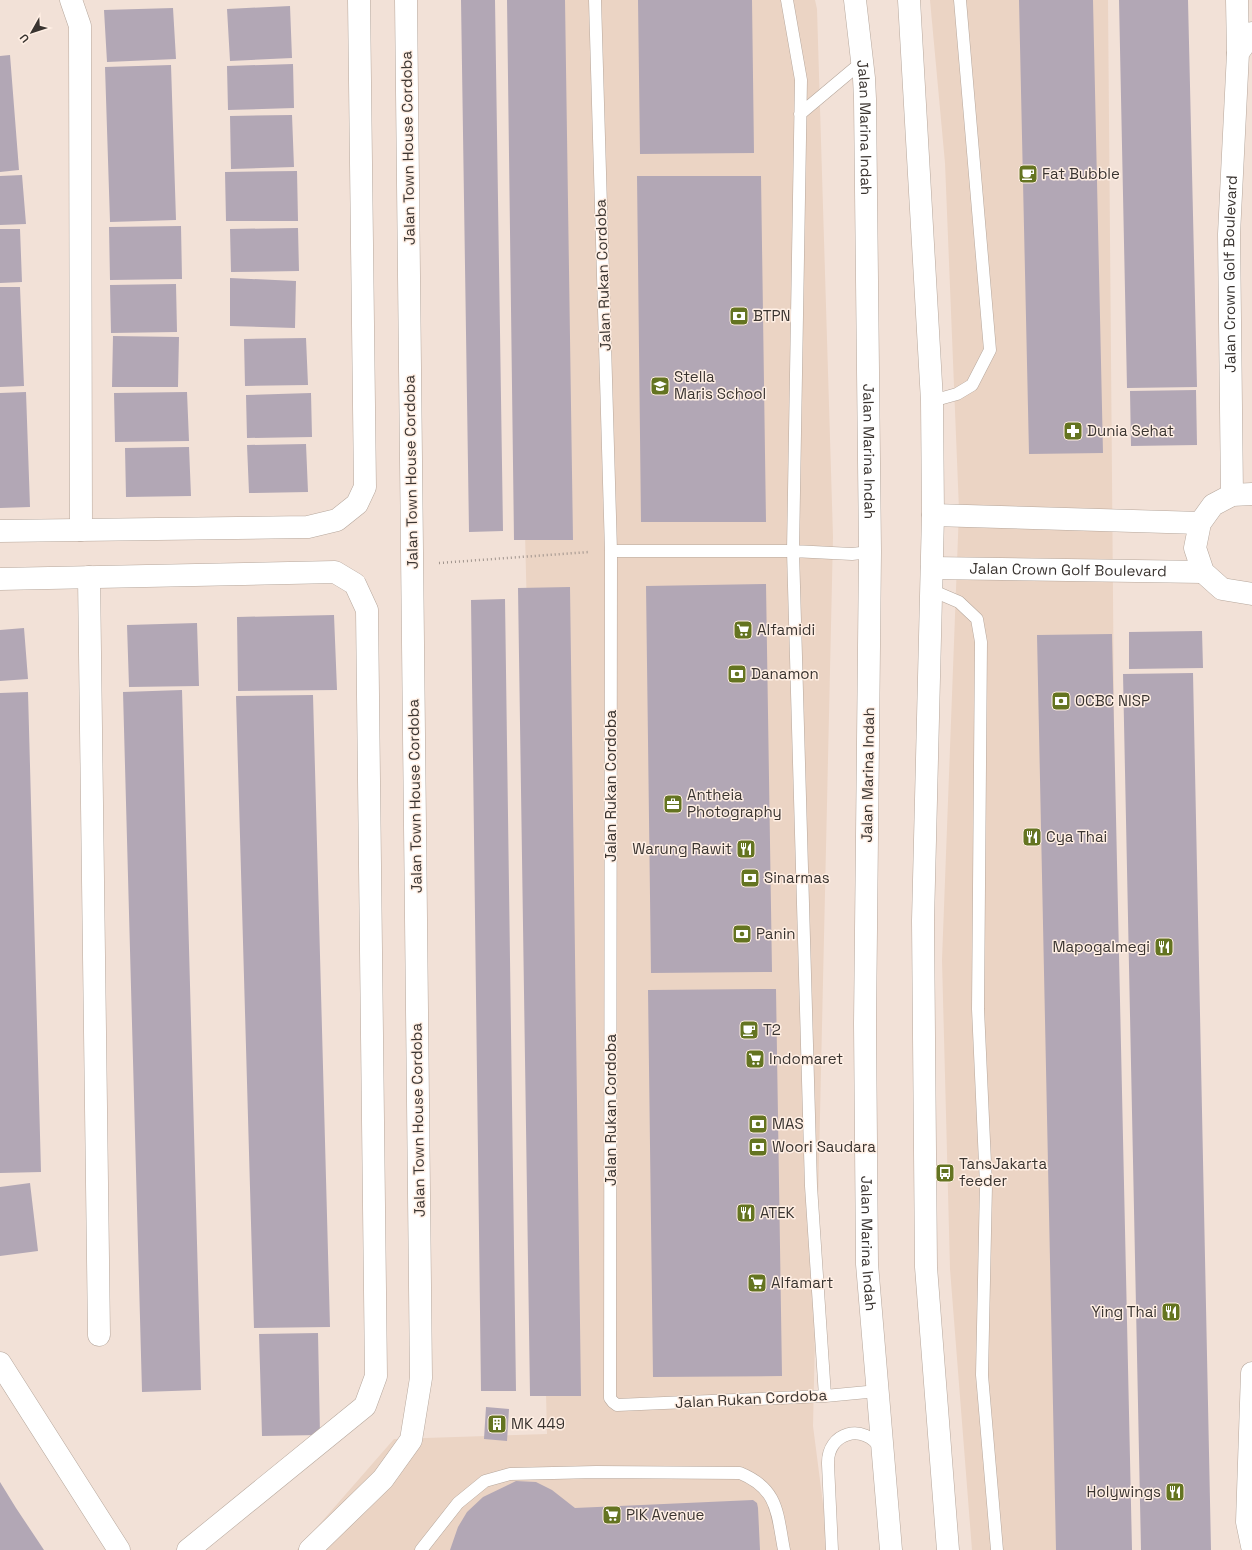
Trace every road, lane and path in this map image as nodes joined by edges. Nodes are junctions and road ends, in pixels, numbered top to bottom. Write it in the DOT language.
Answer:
graph roads {
  1 [pos="71,0"];
  2 [pos="359,0"];
  3 [pos="406,0"];
  4 [pos="595,0"];
  5 [pos="787,0"];
  6 [pos="855,0"];
  7 [pos="909,0"];
  8 [pos="960,0"];
  9 [pos="1237,0"];
  10 [pos="1252,33"];
  11 [pos="1238,53"];
  12 [pos="862,62"];
  13 [pos="800,114"];
  14 [pos="932,401"];
  15 [pos="1242,494"];
  16 [pos="933,514"];
  17 [pos="1200,523"];
  18 [pos="81,530"];
  19 [pos="0,531"];
  20 [pos="611,551"];
  21 [pos="793,551"];
  22 [pos="870,552"];
  23 [pos="412,565"];
  24 [pos="932,568"];
  25 [pos="1203,572"];
  26 [pos="89,577"];
  27 [pos="0,579"];
  28 [pos="932,590"];
  29 [pos="1252,594"];
  30 [pos="99,1335"];
  31 [pos="0,1363"];
  32 [pos="1252,1373"];
  33 [pos="878,1391"];
  34 [pos="825,1396"];
  35 [pos="882,1452"];
  36 [pos="1252,1546"];
  37 [pos="119,1550"];
  38 [pos="188,1550"];
  39 [pos="310,1550"];
  40 [pos="421,1550"];
  41 [pos="784,1550"];
  42 [pos="832,1550"];
  43 [pos="891,1550"];
  44 [pos="948,1550"];
  45 [pos="997,1550"];
  1 -- 18 [label="street"];
  2 -- 18 [label="street"];
  3 -- 23 [label="street, Jalan Town House Cordoba"];
  4 -- 20 [label="lane, Jalan Rukan Cordoba"];
  5 -- 13 [label="lane"];
  6 -- 12 [label="street, Jalan Marina Indah"];
  7 -- 14 [label="street"];
  8 -- 14 [label="lane"];
  9 -- 11 [label="street, Jalan Crown Golf Boulevard"];
  10 -- 11 [label="street"];
  11 -- 15 [label="street, Jalan Crown Golf Boulevard"];
  12 -- 13 [label="lane"];
  12 -- 22 [label="street, Jalan Marina Indah"];
  13 -- 21 [label="lane"];
  14 -- 16 [label="street"];
  15 -- 17 [label="street"];
  16 -- 17 [label="street"];
  16 -- 24 [label="street"];
  17 -- 25 [label="street"];
  18 -- 19 [label="street"];
  20 -- 21 [label="lane"];
  20 -- 23 [label="path"];
  20 -- 34 [label="lane, Jalan Rukan Cordoba"];
  21 -- 22 [label="lane"];
  21 -- 34 [label="lane"];
  22 -- 33 [label="street, Jalan Marina Indah"];
  23 -- 39 [label="street, Jalan Town House Cordoba"];
  24 -- 25 [label="street, Jalan Crown Golf Boulevard"];
  24 -- 28 [label="street"];
  25 -- 29 [label="street"];
  26 -- 27 [label="street"];
  26 -- 30 [label="street"];
  26 -- 38 [label="street"];
  28 -- 44 [label="street"];
  28 -- 45 [label="lane"];
  31 -- 37 [label="street"];
  32 -- 36 [label="street"];
  33 -- 34 [label="lane, Jalan Rukan Cordoba"];
  33 -- 35 [label="street, Jalan Marina Indah"];
  35 -- 42 [label="lane"];
  35 -- 43 [label="street, Jalan Marina Indah"];
  40 -- 41 [label="lane"];
}
